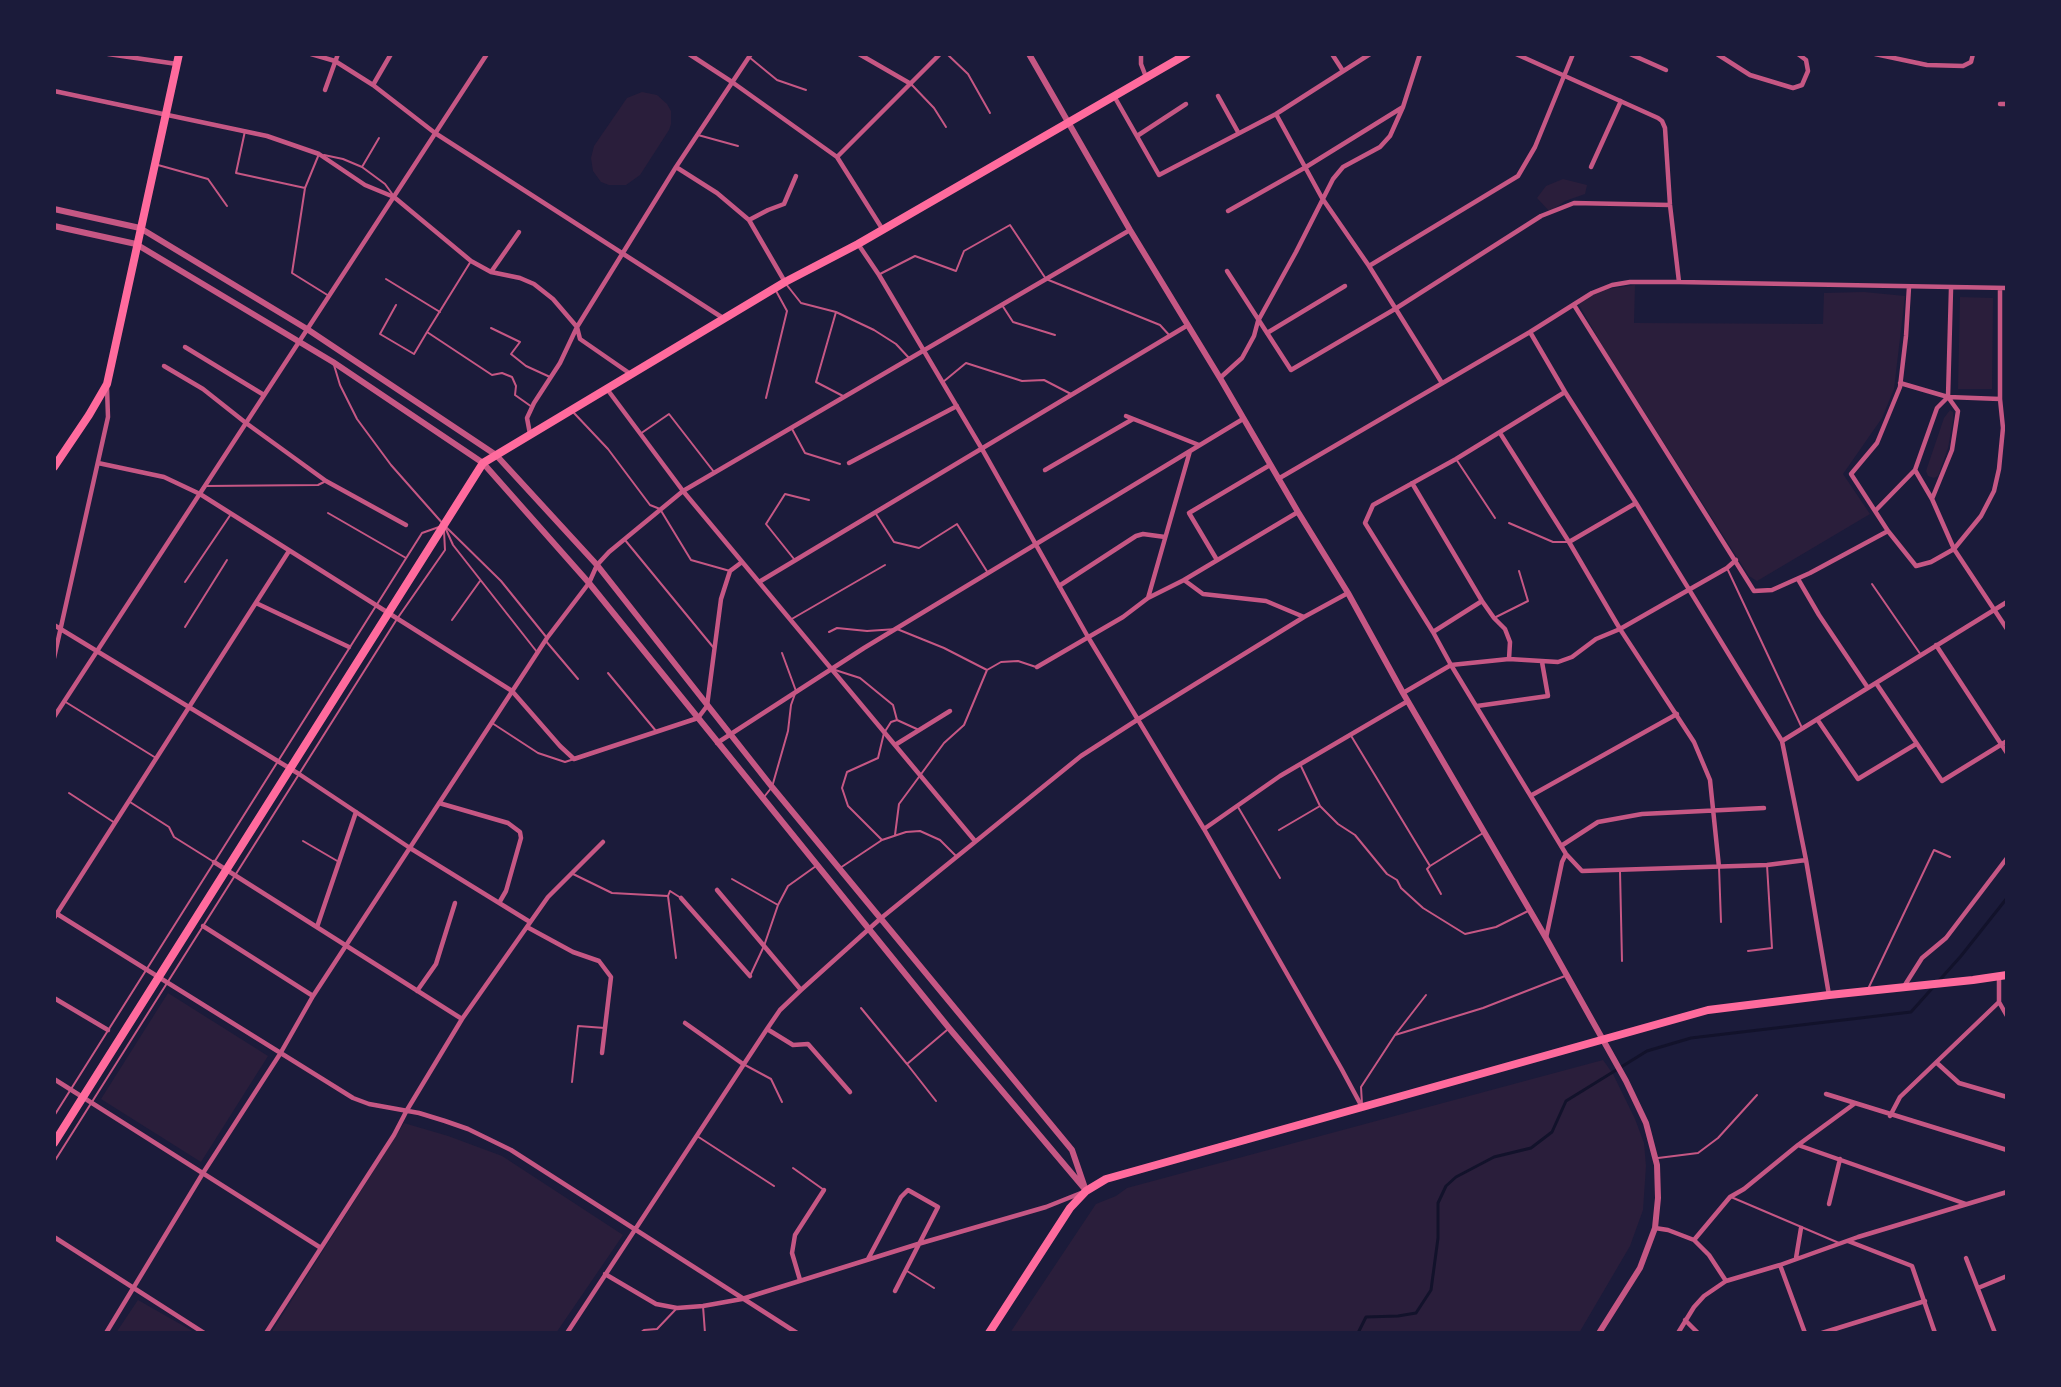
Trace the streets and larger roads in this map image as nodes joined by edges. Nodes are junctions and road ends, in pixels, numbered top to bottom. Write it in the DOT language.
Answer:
graph roads {
  1 [pos="108,54"];
  2 [pos="178,54"];
  3 [pos="311,54"];
  4 [pos="338,54"];
  5 [pos="391,54"];
  6 [pos="487,54"];
  7 [pos="689,54"];
  8 [pos="859,54"];
  9 [pos="940,54"];
  10 [pos="1029,54"];
  11 [pos="1141,54"];
  12 [pos="1187,54"];
  13 [pos="1332,54"];
  14 [pos="1370,54"];
  15 [pos="1420,54"];
  16 [pos="1516,54"];
  17 [pos="1573,54"];
  18 [pos="1629,54"];
  19 [pos="1717,54"];
  20 [pos="1798,54"];
  21 [pos="1875,54"];
  22 [pos="1973,54"];
  23 [pos="750,56"];
  24 [pos="335,61"];
  25 [pos="177,63"];
  26 [pos="1666,70"];
  27 [pos="1343,71"];
  28 [pos="1564,76"];
  29 [pos="1146,77"];
  30 [pos="732,82"];
  31 [pos="911,84"];
  32 [pos="373,85"];
  33 [pos="325,90"];
  34 [pos="54,91"];
  35 [pos="1114,96"];
  36 [pos="1218,96"];
  37 [pos="1621,101"];
  38 [pos="1186,104"];
  39 [pos="2000,104"];
  40 [pos="2007,104"];
  41 [pos="1403,107"];
  42 [pos="166,114"];
  43 [pos="1276,114"];
  44 [pos="1067,123"];
  45 [pos="1238,132"];
  46 [pos="435,133"];
  47 [pos="1137,136"];
  48 [pos="837,157"];
  49 [pos="676,167"];
  50 [pos="1306,167"];
  51 [pos="1591,167"];
  52 [pos="796,176"];
  53 [pos="394,196"];
  54 [pos="1322,198"];
  55 [pos="1670,205"];
  56 [pos="54,209"];
  57 [pos="1228,211"];
  58 [pos="750,220"];
  59 [pos="54,226"];
  60 [pos="140,228"];
  61 [pos="883,230"];
  62 [pos="1130,230"];
  63 [pos="519,232"];
  64 [pos="136,244"];
  65 [pos="858,244"];
  66 [pos="621,254"];
  67 [pos="1369,266"];
  68 [pos="1227,271"];
  69 [pos="491,272"];
  70 [pos="785,282"];
  71 [pos="1679,282"];
  72 [pos="1345,286"];
  73 [pos="1909,287"];
  74 [pos="1951,288"];
  75 [pos="2000,288"];
  76 [pos="2007,288"];
  77 [pos="1574,305"];
  78 [pos="1395,309"];
  79 [pos="723,318"];
  80 [pos="1258,321"];
  81 [pos="1188,325"];
  82 [pos="577,327"];
  83 [pos="307,329"];
  84 [pos="1530,332"];
  85 [pos="1267,333"];
  86 [pos="299,342"];
  87 [pos="1999,346"];
  88 [pos="2007,346"];
  89 [pos="184,347"];
  90 [pos="924,351"];
  91 [pos="164,366"];
  92 [pos="632,375"];
  93 [pos="1220,378"];
  94 [pos="1442,383"];
  95 [pos="1900,383"];
  96 [pos="107,384"];
  97 [pos="607,389"];
  98 [pos="1565,393"];
  99 [pos="264,395"];
  100 [pos="1948,397"];
  101 [pos="2000,399"];
  102 [pos="957,406"];
  103 [pos="1126,416"];
  104 [pos="1133,419"];
  105 [pos="1243,419"];
  106 [pos="246,423"];
  107 [pos="1500,433"];
  108 [pos="530,434"];
  109 [pos="1199,445"];
  110 [pos="982,449"];
  111 [pos="1190,451"];
  112 [pos="496,455"];
  113 [pos="98,463"];
  114 [pos="483,463"];
  115 [pos="849,464"];
  116 [pos="1270,465"];
  117 [pos="54,467"];
  118 [pos="1045,470"];
  119 [pos="1915,470"];
  120 [pos="1278,479"];
  121 [pos="1412,483"];
  122 [pos="683,490"];
  123 [pos="200,494"];
  124 [pos="1932,499"];
  125 [pos="1636,503"];
  126 [pos="1876,510"];
  127 [pos="1298,513"];
  128 [pos="406,525"];
  129 [pos="1888,531"];
  130 [pos="1165,537"];
  131 [pos="1569,542"];
  132 [pos="1036,543"];
  133 [pos="1954,549"];
  134 [pos="289,550"];
  135 [pos="1217,560"];
  136 [pos="1736,560"];
  137 [pos="742,562"];
  138 [pos="597,565"];
  139 [pos="1798,579"];
  140 [pos="1184,580"];
  141 [pos="759,582"];
  142 [pos="590,583"];
  143 [pos="1059,585"];
  144 [pos="1689,590"];
  145 [pos="1348,593"];
  146 [pos="1148,598"];
  147 [pos="1482,601"];
  148 [pos="2007,602"];
  149 [pos="256,603"];
  150 [pos="1993,610"];
  151 [pos="387,613"];
  152 [pos="1304,618"];
  153 [pos="54,625"];
  154 [pos="1620,628"];
  155 [pos="61,629"];
  156 [pos="2007,629"];
  157 [pos="1433,632"];
  158 [pos="1088,637"];
  159 [pos="1936,645"];
  160 [pos="349,647"];
  161 [pos="97,651"];
  162 [pos="54,658"];
  163 [pos="1509,659"];
  164 [pos="1542,662"];
  165 [pos="1451,665"];
  166 [pos="1037,667"];
  167 [pos="831,669"];
  168 [pos="1876,683"];
  169 [pos="1868,688"];
  170 [pos="512,692"];
  171 [pos="1402,693"];
  172 [pos="1408,701"];
  173 [pos="707,706"];
  174 [pos="1477,706"];
  175 [pos="189,707"];
  176 [pos="950,711"];
  177 [pos="1677,714"];
  178 [pos="54,717"];
  179 [pos="698,718"];
  180 [pos="1817,719"];
  181 [pos="1137,720"];
  182 [pos="729,733"];
  183 [pos="1782,741"];
  184 [pos="2007,741"];
  185 [pos="717,743"];
  186 [pos="1916,744"];
  187 [pos="2001,745"];
  188 [pos="895,746"];
  189 [pos="2007,753"];
  190 [pos="290,769"];
  191 [pos="1532,795"];
  192 [pos="440,803"];
  193 [pos="1764,808"];
  194 [pos="1713,809"];
  195 [pos="356,812"];
  196 [pos="1204,829"];
  197 [pos="603,842"];
  198 [pos="975,842"];
  199 [pos="1561,846"];
  200 [pos="410,848"];
  201 [pos="1566,854"];
  202 [pos="2007,858"];
  203 [pos="1806,860"];
  204 [pos="214,862"];
  205 [pos="1719,867"];
  206 [pos="226,870"];
  207 [pos="717,890"];
  208 [pos="681,898"];
  209 [pos="455,903"];
  210 [pos="499,903"];
  211 [pos="55,914"];
  212 [pos="880,919"];
  213 [pos="530,922"];
  214 [pos="203,926"];
  215 [pos="317,927"];
  216 [pos="527,927"];
  217 [pos="869,928"];
  218 [pos="1546,938"];
  219 [pos="346,946"];
  220 [pos="159,976"];
  221 [pos="750,976"];
  222 [pos="2003,976"];
  223 [pos="1903,988"];
  224 [pos="801,990"];
  225 [pos="417,991"];
  226 [pos="1829,995"];
  227 [pos="313,996"];
  228 [pos="54,998"];
  229 [pos="1999,1002"];
  230 [pos="2007,1016"];
  231 [pos="462,1019"];
  232 [pos="685,1023"];
  233 [pos="767,1029"];
  234 [pos="108,1030"];
  235 [pos="1602,1038"];
  236 [pos="602,1053"];
  237 [pos="280,1054"];
  238 [pos="1936,1063"];
  239 [pos="743,1064"];
  240 [pos="54,1079"];
  241 [pos="850,1092"];
  242 [pos="1826,1094"];
  243 [pos="83,1097"];
  244 [pos="2007,1097"];
  245 [pos="1854,1104"];
  246 [pos="1362,1107"];
  247 [pos="406,1110"];
  248 [pos="1890,1116"];
  249 [pos="54,1143"];
  250 [pos="1798,1145"];
  251 [pos="2007,1150"];
  252 [pos="1840,1159"];
  253 [pos="203,1173"];
  254 [pos="824,1190"];
  255 [pos="1086,1191"];
  256 [pos="2007,1192"];
  257 [pos="1829,1204"];
  258 [pos="1966,1204"];
  259 [pos="1655,1228"];
  260 [pos="1801,1228"];
  261 [pos="634,1230"];
  262 [pos="54,1237"];
  263 [pos="1694,1240"];
  264 [pos="1848,1241"];
  265 [pos="918,1244"];
  266 [pos="321,1248"];
  267 [pos="1796,1258"];
  268 [pos="1966,1258"];
  269 [pos="868,1259"];
  270 [pos="1780,1265"];
  271 [pos="605,1274"];
  272 [pos="2007,1276"];
  273 [pos="800,1280"];
  274 [pos="1726,1281"];
  275 [pos="134,1287"];
  276 [pos="1978,1288"];
  277 [pos="895,1291"];
  278 [pos="742,1299"];
  279 [pos="1925,1301"];
  280 [pos="1685,1320"];
  281 [pos="106,1333"];
  282 [pos="204,1333"];
  283 [pos="267,1333"];
  284 [pos="567,1333"];
  285 [pos="797,1333"];
  286 [pos="989,1333"];
  287 [pos="1599,1333"];
  288 [pos="1678,1333"];
  289 [pos="1698,1333"];
  290 [pos="1805,1333"];
  291 [pos="1825,1333"];
  292 [pos="1935,1333"];
  293 [pos="1995,1333"];
  1 -- 25 [label="street"];
  2 -- 25 [label="main road"];
  3 -- 24 [label="street"];
  4 -- 24 [label="street"];
  5 -- 32 [label="street"];
  6 -- 46 [label="street"];
  7 -- 30 [label="street"];
  8 -- 31 [label="street"];
  9 -- 31 [label="street"];
  10 -- 44 [label="street"];
  11 -- 29 [label="street"];
  12 -- 29 [label="main road"];
  13 -- 27 [label="street"];
  14 -- 27 [label="street"];
  15 -- 41 [label="street"];
  16 -- 28 [label="street"];
  17 -- 28 [label="street"];
  18 -- 26 [label="street"];
  19 -- 20 [label="street"];
  21 -- 22 [label="street"];
  23 -- 30 [label="street"];
  24 -- 32 [label="street"];
  24 -- 33 [label="street"];
  25 -- 42 [label="main road"];
  27 -- 43 [label="street"];
  28 -- 37 [label="street"];
  28 -- 67 [label="street"];
  29 -- 35 [label="main road"];
  30 -- 48 [label="street"];
  30 -- 49 [label="street"];
  31 -- 48 [label="street"];
  32 -- 46 [label="street"];
  34 -- 42 [label="street"];
  35 -- 44 [label="main road"];
  35 -- 47 [label="street"];
  36 -- 45 [label="street"];
  37 -- 51 [label="street"];
  37 -- 55 [label="street"];
  38 -- 47 [label="street"];
  39 -- 40 [label="street"];
  41 -- 50 [label="street"];
  41 -- 54 [label="street"];
  42 -- 53 [label="street"];
  42 -- 60 [label="main road"];
  43 -- 45 [label="street"];
  43 -- 50 [label="street"];
  44 -- 61 [label="main road"];
  44 -- 62 [label="street"];
  45 -- 47 [label="street"];
  46 -- 53 [label="street"];
  46 -- 66 [label="street"];
  48 -- 61 [label="street"];
  49 -- 58 [label="street"];
  49 -- 66 [label="street"];
  50 -- 54 [label="street"];
  50 -- 57 [label="street"];
  52 -- 58 [label="street"];
  53 -- 69 [label="street"];
  53 -- 83 [label="street"];
  54 -- 67 [label="street"];
  54 -- 80 [label="street"];
  55 -- 71 [label="street"];
  55 -- 78 [label="street"];
  56 -- 60 [label="street"];
  58 -- 70 [label="street"];
  59 -- 64 [label="street"];
  60 -- 64 [label="main road"];
  60 -- 83 [label="street"];
  61 -- 65 [label="main road"];
  62 -- 81 [label="street"];
  62 -- 90 [label="street"];
  63 -- 69 [label="street"];
  64 -- 86 [label="street"];
  64 -- 96 [label="main road"];
  65 -- 70 [label="main road"];
  65 -- 90 [label="street"];
  66 -- 79 [label="street"];
  66 -- 82 [label="street"];
  67 -- 78 [label="street"];
  68 -- 80 [label="street"];
  69 -- 82 [label="street"];
  70 -- 79 [label="main road"];
  71 -- 73 [label="street"];
  71 -- 77 [label="street"];
  72 -- 85 [label="street"];
  73 -- 74 [label="street"];
  73 -- 95 [label="street"];
  74 -- 75 [label="street"];
  74 -- 100 [label="street"];
  75 -- 76 [label="street"];
  75 -- 87 [label="street"];
  77 -- 84 [label="street"];
  77 -- 136 [label="street"];
  78 -- 85 [label="street"];
  78 -- 94 [label="street"];
  79 -- 92 [label="main road"];
  80 -- 85 [label="street"];
  80 -- 93 [label="street"];
  81 -- 93 [label="street"];
  81 -- 110 [label="street"];
  82 -- 92 [label="street"];
  82 -- 108 [label="street"];
  83 -- 86 [label="street"];
  83 -- 112 [label="street"];
  84 -- 94 [label="street"];
  84 -- 98 [label="street"];
  86 -- 99 [label="street"];
  86 -- 114 [label="street"];
  87 -- 88 [label="street"];
  87 -- 101 [label="street"];
  89 -- 99 [label="street"];
  90 -- 102 [label="street"];
  90 -- 122 [label="street"];
  91 -- 106 [label="street"];
  92 -- 97 [label="main road"];
  93 -- 105 [label="street"];
  94 -- 120 [label="street"];
  95 -- 100 [label="street"];
  95 -- 126 [label="street"];
  96 -- 113 [label="street"];
  96 -- 117 [label="main road"];
  97 -- 108 [label="main road"];
  97 -- 122 [label="street"];
  98 -- 107 [label="street"];
  98 -- 125 [label="street"];
  99 -- 106 [label="street"];
  100 -- 101 [label="street"];
  100 -- 119 [label="street"];
  100 -- 124 [label="street"];
  101 -- 133 [label="street"];
  102 -- 110 [label="street"];
  102 -- 115 [label="street"];
  103 -- 104 [label="street"];
  104 -- 109 [label="street"];
  104 -- 118 [label="street"];
  105 -- 109 [label="street"];
  105 -- 116 [label="street"];
  106 -- 123 [label="street"];
  106 -- 128 [label="street"];
  107 -- 121 [label="street"];
  107 -- 131 [label="street"];
  108 -- 112 [label="main road"];
  109 -- 111 [label="street"];
  110 -- 132 [label="street"];
  110 -- 141 [label="street"];
  111 -- 130 [label="street"];
  111 -- 132 [label="street"];
  112 -- 114 [label="main road"];
  112 -- 138 [label="street"];
  113 -- 123 [label="street"];
  113 -- 155 [label="street"];
  114 -- 142 [label="street"];
  114 -- 151 [label="main road"];
  116 -- 120 [label="street"];
  116 -- 135 [label="street"];
  119 -- 124 [label="street"];
  119 -- 126 [label="street"];
  120 -- 127 [label="street"];
  121 -- 147 [label="street"];
  121 -- 157 [label="street"];
  122 -- 137 [label="street"];
  122 -- 138 [label="street"];
  123 -- 134 [label="street"];
  123 -- 161 [label="street"];
  124 -- 133 [label="street"];
  125 -- 131 [label="street"];
  125 -- 144 [label="street"];
  126 -- 129 [label="street"];
  127 -- 135 [label="street"];
  127 -- 145 [label="street"];
  129 -- 133 [label="street"];
  129 -- 139 [label="street"];
  130 -- 143 [label="street"];
  130 -- 146 [label="street"];
  131 -- 154 [label="street"];
  132 -- 143 [label="street"];
  132 -- 167 [label="street"];
  133 -- 150 [label="street"];
  134 -- 149 [label="street"];
  134 -- 151 [label="street"];
  135 -- 140 [label="street"];
  136 -- 139 [label="street"];
  136 -- 144 [label="street"];
  137 -- 141 [label="street"];
  137 -- 173 [label="street"];
  138 -- 142 [label="street"];
  138 -- 173 [label="street"];
  139 -- 169 [label="street"];
  140 -- 146 [label="street"];
  140 -- 152 [label="street"];
  141 -- 167 [label="street"];
  142 -- 170 [label="street"];
  142 -- 179 [label="street"];
  143 -- 158 [label="street"];
  144 -- 154 [label="street"];
  144 -- 183 [label="street"];
  145 -- 152 [label="street"];
  145 -- 171 [label="street"];
  146 -- 158 [label="street"];
  147 -- 157 [label="street"];
  147 -- 163 [label="street"];
  148 -- 150 [label="street"];
  149 -- 160 [label="street"];
  149 -- 175 [label="street"];
  150 -- 156 [label="street"];
  150 -- 159 [label="street"];
  151 -- 170 [label="street"];
  151 -- 190 [label="main road"];
  152 -- 181 [label="street"];
  153 -- 155 [label="street"];
  154 -- 164 [label="street"];
  154 -- 177 [label="street"];
  155 -- 161 [label="street"];
  155 -- 162 [label="street"];
  157 -- 165 [label="street"];
  158 -- 166 [label="street"];
  158 -- 181 [label="street"];
  159 -- 168 [label="street"];
  159 -- 187 [label="street"];
  161 -- 175 [label="street"];
  161 -- 178 [label="street"];
  163 -- 164 [label="street"];
  163 -- 165 [label="street"];
  164 -- 174 [label="street"];
  165 -- 171 [label="street"];
  165 -- 174 [label="street"];
  167 -- 182 [label="street"];
  167 -- 188 [label="street"];
  168 -- 169 [label="street"];
  168 -- 186 [label="street"];
  169 -- 180 [label="street"];
  170 -- 179 [label="street"];
  170 -- 192 [label="street"];
  171 -- 172 [label="street"];
  172 -- 196 [label="street"];
  172 -- 218 [label="street"];
  173 -- 179 [label="street"];
  173 -- 182 [label="street"];
  174 -- 191 [label="street"];
  175 -- 190 [label="street"];
  175 -- 211 [label="street"];
  176 -- 188 [label="street"];
  177 -- 191 [label="street"];
  177 -- 194 [label="street"];
  179 -- 185 [label="street"];
  180 -- 183 [label="street"];
  180 -- 186 [label="street"];
  181 -- 196 [label="street"];
  181 -- 198 [label="street"];
  182 -- 185 [label="street"];
  182 -- 212 [label="street"];
  183 -- 203 [label="street"];
  184 -- 187 [label="street"];
  185 -- 217 [label="street"];
  186 -- 187 [label="street"];
  187 -- 189 [label="street"];
  188 -- 198 [label="street"];
  190 -- 195 [label="street"];
  190 -- 206 [label="main road"];
  191 -- 199 [label="street"];
  192 -- 200 [label="street"];
  192 -- 210 [label="street"];
  193 -- 194 [label="street"];
  194 -- 199 [label="street"];
  194 -- 205 [label="street"];
  195 -- 200 [label="street"];
  195 -- 215 [label="street"];
  196 -- 246 [label="street"];
  197 -- 213 [label="street"];
  198 -- 212 [label="street"];
  199 -- 201 [label="street"];
  200 -- 210 [label="street"];
  200 -- 219 [label="street"];
  201 -- 205 [label="street"];
  201 -- 218 [label="street"];
  202 -- 223 [label="street"];
  203 -- 205 [label="street"];
  203 -- 226 [label="street"];
  204 -- 206 [label="street"];
  206 -- 215 [label="street"];
  206 -- 220 [label="main road"];
  207 -- 224 [label="street"];
  208 -- 221 [label="street"];
  209 -- 225 [label="street"];
  210 -- 213 [label="street"];
  211 -- 220 [label="street"];
  212 -- 217 [label="street"];
  212 -- 255 [label="street"];
  213 -- 216 [label="street"];
  214 -- 227 [label="street"];
  215 -- 219 [label="street"];
  216 -- 231 [label="street"];
  216 -- 236 [label="street"];
  217 -- 224 [label="street"];
  217 -- 255 [label="street"];
  218 -- 235 [label="street"];
  219 -- 225 [label="street"];
  219 -- 227 [label="street"];
  220 -- 237 [label="street"];
  220 -- 243 [label="main road"];
  222 -- 223 [label="main road"];
  222 -- 229 [label="street"];
  223 -- 226 [label="main road"];
  224 -- 233 [label="street"];
  225 -- 231 [label="street"];
  226 -- 235 [label="main road"];
  227 -- 237 [label="street"];
  228 -- 234 [label="street"];
  229 -- 230 [label="street"];
  229 -- 238 [label="street"];
  231 -- 247 [label="street"];
  232 -- 239 [label="street"];
  233 -- 239 [label="street"];
  233 -- 241 [label="street"];
  235 -- 246 [label="main road"];
  235 -- 259 [label="street"];
  237 -- 247 [label="street"];
  237 -- 253 [label="street"];
  238 -- 244 [label="street"];
  238 -- 248 [label="street"];
  239 -- 261 [label="street"];
  240 -- 243 [label="street"];
  242 -- 245 [label="street"];
  243 -- 249 [label="main road"];
  243 -- 253 [label="street"];
  245 -- 248 [label="street"];
  245 -- 250 [label="street"];
  246 -- 255 [label="main road"];
  247 -- 261 [label="street"];
  247 -- 266 [label="street"];
  248 -- 251 [label="street"];
  250 -- 252 [label="street"];
  250 -- 263 [label="street"];
  252 -- 257 [label="street"];
  252 -- 258 [label="street"];
  253 -- 266 [label="street"];
  253 -- 275 [label="street"];
  254 -- 273 [label="street"];
  255 -- 265 [label="street"];
  255 -- 286 [label="main road"];
  256 -- 258 [label="street"];
  258 -- 264 [label="street"];
  259 -- 263 [label="street"];
  259 -- 287 [label="street"];
  260 -- 267 [label="street"];
  261 -- 271 [label="street"];
  261 -- 278 [label="street"];
  262 -- 275 [label="street"];
  263 -- 274 [label="street"];
  264 -- 267 [label="street"];
  264 -- 279 [label="street"];
  265 -- 269 [label="street"];
  265 -- 269 [label="street"];
  265 -- 277 [label="street"];
  266 -- 283 [label="street"];
  267 -- 270 [label="street"];
  268 -- 276 [label="street"];
  269 -- 273 [label="street"];
  270 -- 274 [label="street"];
  270 -- 290 [label="street"];
  271 -- 278 [label="street"];
  271 -- 284 [label="street"];
  272 -- 276 [label="street"];
  273 -- 278 [label="street"];
  274 -- 280 [label="street"];
  275 -- 281 [label="street"];
  275 -- 282 [label="street"];
  276 -- 293 [label="street"];
  278 -- 285 [label="street"];
  279 -- 291 [label="street"];
  279 -- 292 [label="street"];
  280 -- 288 [label="street"];
  280 -- 289 [label="street"];
}
